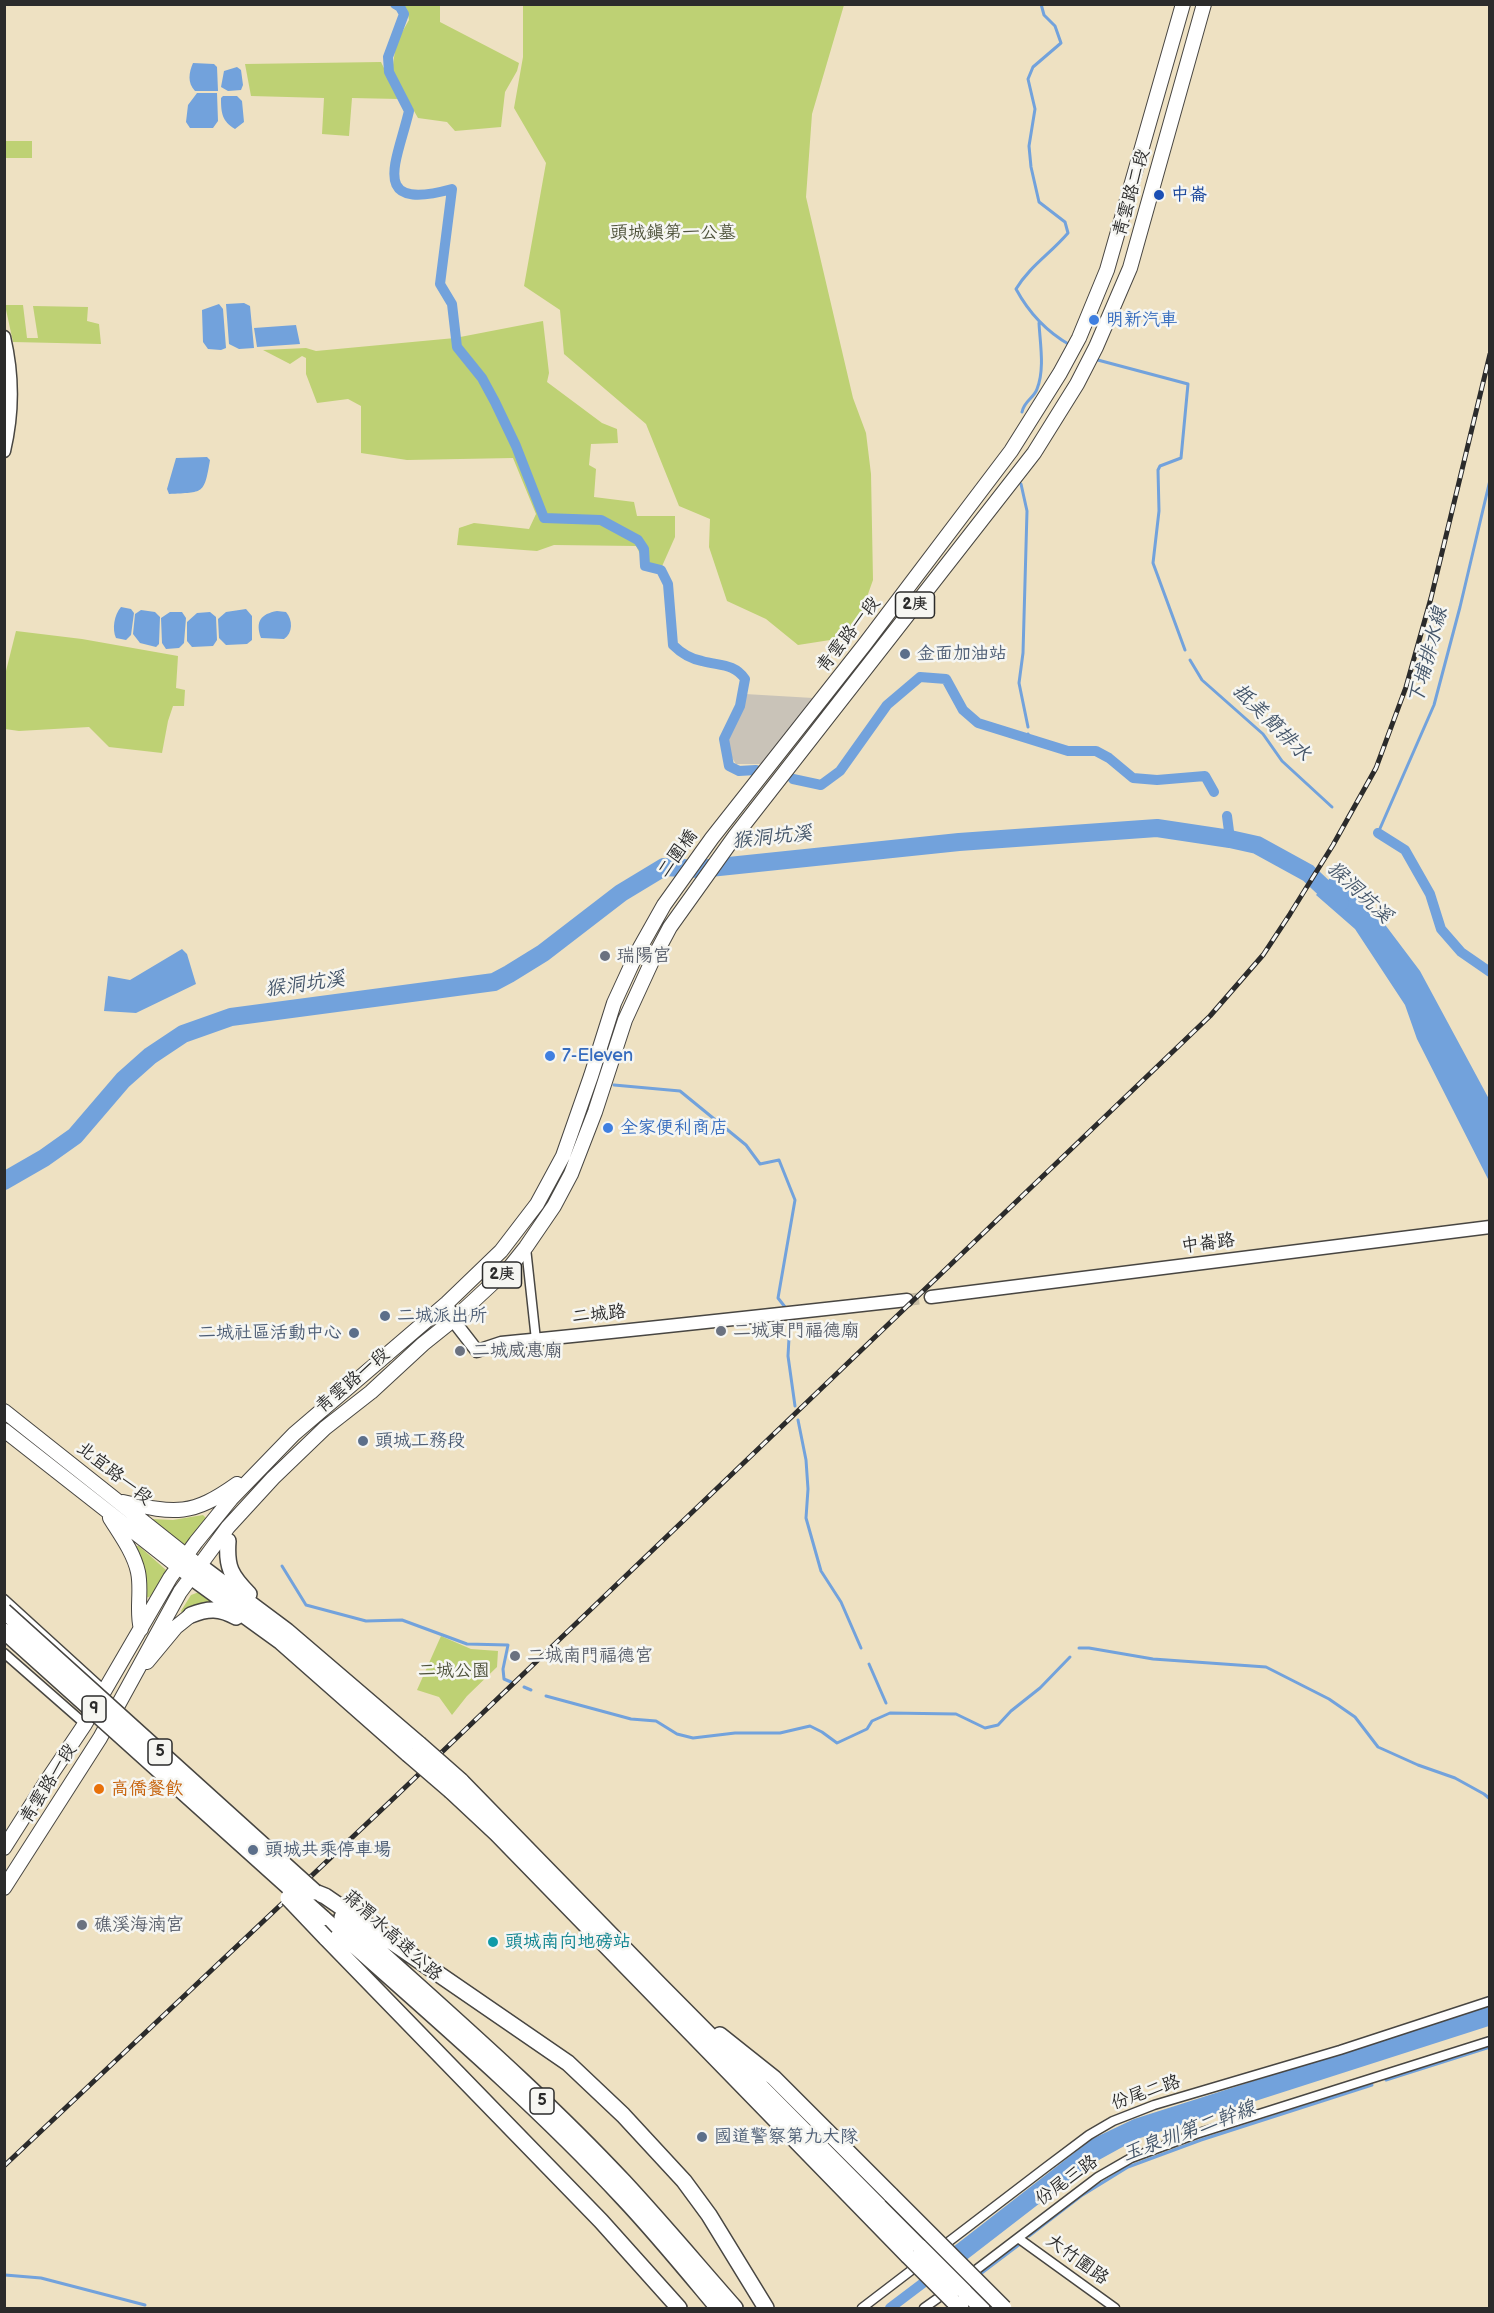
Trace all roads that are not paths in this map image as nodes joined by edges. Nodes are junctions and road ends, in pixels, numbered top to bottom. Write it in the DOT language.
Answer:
graph roads {
  1 [pos="1182,4"];
  2 [pos="1204,4"];
  3 [pos="4,337"];
  4 [pos="1060,373"];
  5 [pos="1077,384"];
  6 [pos="4,451"];
  7 [pos="747,822"];
  8 [pos="722,825"];
  9 [pos="688,901"];
  10 [pos="664,905"];
  11 [pos="1490,1227"];
  12 [pos="526,1247"];
  13 [pos="931,1297"];
  14 [pos="907,1300"];
  15 [pos="447,1303"];
  16 [pos="453,1320"];
  17 [pos="536,1340"];
  18 [pos="397,1346"];
  19 [pos="408,1358"];
  20 [pos="4,1411"];
  21 [pos="4,1430"];
  22 [pos="258,1469"];
  23 [pos="118,1500"];
  24 [pos="106,1511"];
  25 [pos="228,1534"];
  26 [pos="182,1561"];
  27 [pos="196,1571"];
  28 [pos="4,1599"];
  29 [pos="4,1611"];
  30 [pos="191,1615"];
  31 [pos="141,1629"];
  32 [pos="4,1631"];
  33 [pos="284,1637"];
  34 [pos="4,1653"];
  35 [pos="133,1676"];
  36 [pos="105,1691"];
  37 [pos="85,1724"];
  38 [pos="456,1786"];
  39 [pos="219,1826"];
  40 [pos="4,1848"];
  41 [pos="8,1883"];
  42 [pos="331,1910"];
  43 [pos="660,1985"];
  44 [pos="1490,2001"];
  45 [pos="1490,2042"];
  46 [pos="1018,2238"];
  47 [pos="914,2251"];
  48 [pos="959,2300"];
  49 [pos="679,2308"];
  50 [pos="718,2308"];
  51 [pos="735,2308"];
  52 [pos="766,2308"];
  53 [pos="862,2308"];
  54 [pos="924,2308"];
  55 [pos="982,2308"];
  56 [pos="1004,2308"];
  57 [pos="1115,2308"];
  1 -- 4 [label="main road, 青雲路二段 / 2庚"];
  2 -- 5 [label="main road, 青雲路二段 / 2庚"];
  3 -- 6 [label="street"];
  4 -- 8 [label="main road, 青雲路一段 / 2庚"];
  5 -- 7 [label="main road, 青雲路一段 / 2庚"];
  7 -- 9 [label="main road, 二圍橋 / 2庚"];
  8 -- 10 [label="main road, 二圍橋 / 2庚"];
  9 -- 12 [label="main road, 青雲路一段 / 2庚"];
  10 -- 15 [label="main road, 青雲路一段 / 2庚"];
  11 -- 13 [label="street, 中崙路"];
  12 -- 16 [label="main road, 青雲路一段 / 2庚"];
  12 -- 17 [label="street"];
  14 -- 17 [label="street, 二城路"];
  15 -- 16 [label="street, 二城路"];
  15 -- 18 [label="main road, 青雲路一段 / 2庚"];
  16 -- 17 [label="street, 二城路"];
  16 -- 19 [label="main road, 青雲路一段 / 2庚"];
  18 -- 19 [label="street"];
  18 -- 22 [label="main road, 青雲路一段 / 2庚"];
  19 -- 25 [label="main road, 青雲路一段 / 2庚"];
  20 -- 23 [label="main road, 北宜路一段"];
  21 -- 24 [label="main road, 北宜路一段"];
  22 -- 23 [label="main road"];
  22 -- 26 [label="main road, 青雲路一段 / 2庚"];
  23 -- 26 [label="main road, 北宜路一段"];
  24 -- 26 [label="main road, 北宜路一段"];
  24 -- 31 [label="main road"];
  25 -- 27 [label="main road, 青雲路一段 / 2庚"];
  25 -- 33 [label="highway"];
  26 -- 27 [label="main road"];
  26 -- 31 [label="main road, 青雲路一段 / 9"];
  27 -- 33 [label="highway"];
  27 -- 35 [label="main road, 青雲路一段 / 9"];
  28 -- 36 [label="street"];
  29 -- 42 [label="highway, 蔣渭水高速公路 / 5, bridge"];
  30 -- 33 [label="highway"];
  30 -- 35 [label="main road"];
  31 -- 36 [label="main road, 青雲路一段 / 9"];
  32 -- 39 [label="highway, 蔣渭水高速公路 / 5, bridge"];
  33 -- 38 [label="highway, bridge"];
  34 -- 37 [label="street"];
  35 -- 41 [label="main road, 青雲路一段 / 9"];
  36 -- 37 [label="main road, 青雲路一段 / 9"];
  37 -- 40 [label="main road, 青雲路一段 / 9"];
  38 -- 43 [label="highway"];
  38 -- 47 [label="highway"];
  39 -- 42 [label="highway, 蔣渭水高速公路 / 5, bridge"];
  39 -- 49 [label="highway, bridge"];
  42 -- 50 [label="highway, 蔣渭水高速公路 / 5"];
  42 -- 51 [label="highway, 蔣渭水高速公路 / 5"];
  42 -- 52 [label="highway"];
  43 -- 47 [label="highway"];
  43 -- 56 [label="highway, bridge"];
  44 -- 53 [label="street, 份尾二路"];
  45 -- 46 [label="street, 份尾三路"];
  46 -- 54 [label="street, 份尾三路"];
  46 -- 57 [label="street, 大竹圍路"];
  47 -- 48 [label="highway, bridge"];
  48 -- 55 [label="highway"];
}
